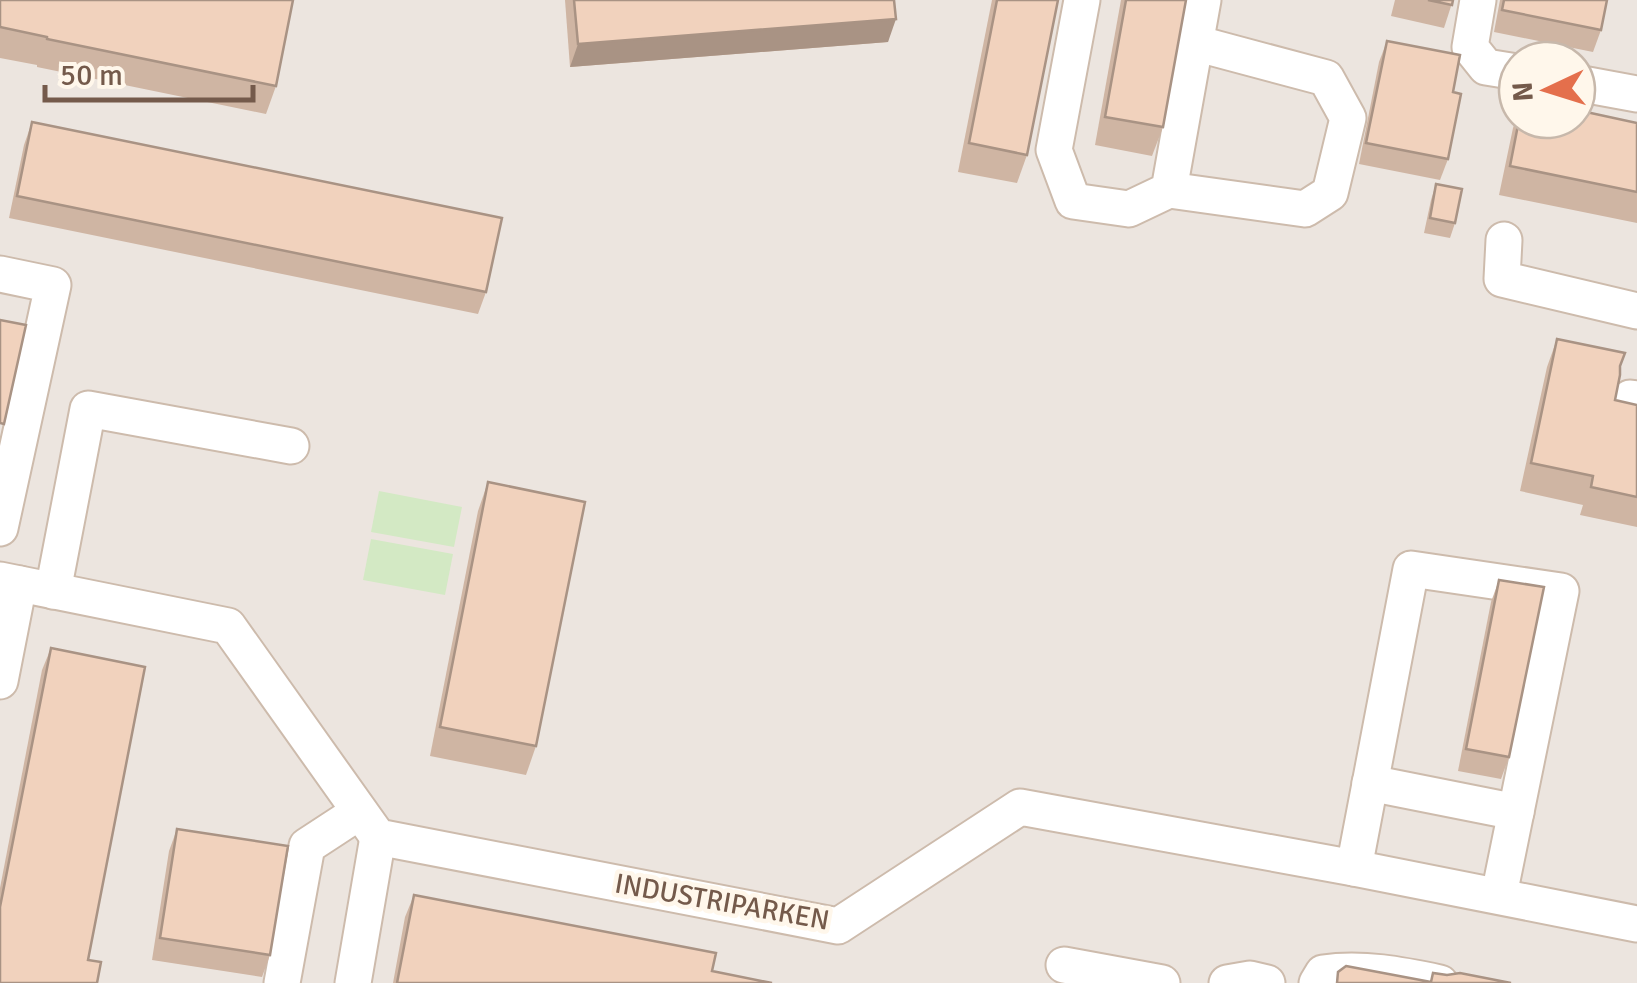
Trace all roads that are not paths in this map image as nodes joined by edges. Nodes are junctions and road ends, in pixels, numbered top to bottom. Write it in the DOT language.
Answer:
graph roads {
  1 [pos="1082,0"];
  2 [pos="1203,0"];
  3 [pos="1478,0"];
  4 [pos="1195,43"];
  5 [pos="1497,69"];
  6 [pos="1597,87"];
  7 [pos="1637,94"];
  8 [pos="1169,190"];
  9 [pos="1504,240"];
  10 [pos="0,274"];
  11 [pos="1637,311"];
  12 [pos="291,446"];
  13 [pos="0,528"];
  14 [pos="24,585"];
  15 [pos="0,680"];
  16 [pos="1370,784"];
  17 [pos="1516,812"];
  18 [pos="368,824"];
  19 [pos="1354,868"];
  20 [pos="1499,895"];
  21 [pos="1637,924"];
  22 [pos="1064,966"];
  23 [pos="282,983"];
  24 [pos="353,983"];
  25 [pos="1162,983"];
  26 [pos="1226,983"];
  27 [pos="1267,983"];
  28 [pos="1317,983"];
  29 [pos="1440,983"];
  1 -- 8 [label="street"];
  2 -- 4 [label="street"];
  3 -- 5 [label="street"];
  4 -- 8 [label="street"];
  4 -- 8 [label="street"];
  6 -- 7 [label="street"];
  9 -- 11 [label="street"];
  10 -- 13 [label="street"];
  12 -- 14 [label="street"];
  14 -- 15 [label="street"];
  14 -- 18 [label="street"];
  16 -- 17 [label="street"];
  16 -- 17 [label="street"];
  16 -- 19 [label="street"];
  17 -- 20 [label="street"];
  18 -- 19 [label="street, INDUSTRIPARKEN"];
  18 -- 23 [label="street"];
  18 -- 24 [label="street"];
  19 -- 20 [label="street, INDUSTRIPARKEN"];
  20 -- 21 [label="street, INDUSTRIPARKEN"];
  22 -- 25 [label="street"];
  26 -- 27 [label="street"];
  28 -- 29 [label="street"];
}
